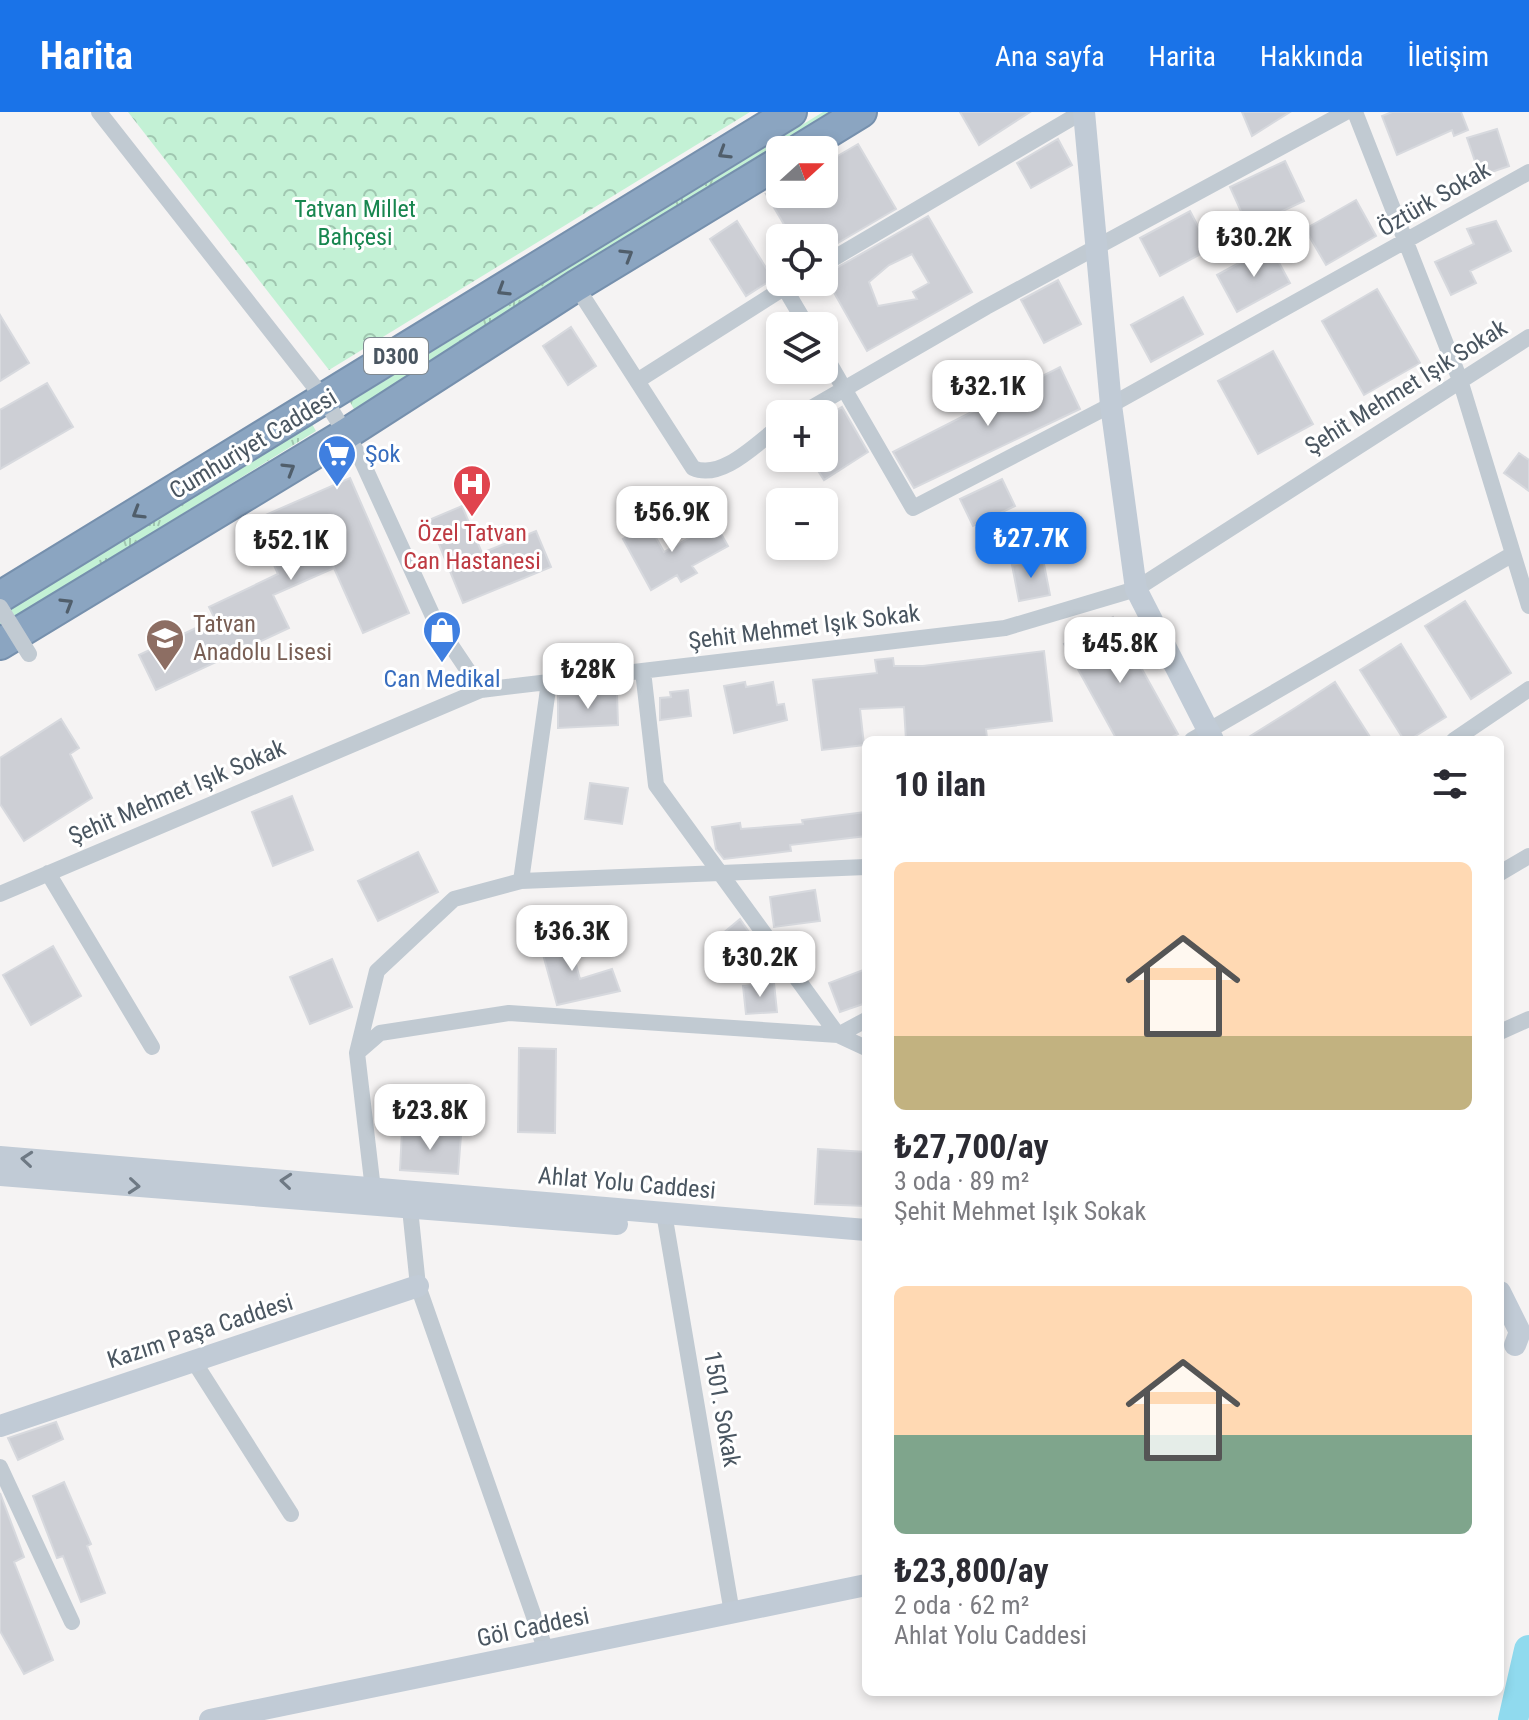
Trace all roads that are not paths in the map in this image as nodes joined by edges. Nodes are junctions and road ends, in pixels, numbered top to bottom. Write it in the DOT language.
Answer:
graph roads {
  1 [pos="99,112"];
  2 [pos="791,112"];
  3 [pos="861,112"];
  4 [pos="1083,112"];
  5 [pos="1346,112"];
  6 [pos="1355,112"];
  7 [pos="822,136"];
  8 [pos="766,171"];
  9 [pos="1529,172"];
  10 [pos="1406,244"];
  11 [pos="1099,247"];
  12 [pos="838,256"];
  13 [pos="576,286"];
  14 [pos="771,296"];
  15 [pos="1529,337"];
  16 [pos="838,377"];
  17 [pos="1460,380"];
  18 [pos="637,381"];
  19 [pos="845,388"];
  20 [pos="325,400"];
  21 [pos="825,400"];
  22 [pos="1111,405"];
  23 [pos="346,434"];
  24 [pos="766,436"];
  25 [pos="1513,554"];
  26 [pos="1136,589"];
  27 [pos="0,597"];
  28 [pos="1529,606"];
  29 [pos="0,607"];
  30 [pos="0,644"];
  31 [pos="29,654"];
  32 [pos="643,671"];
  33 [pos="549,682"];
  34 [pos="1529,689"];
  35 [pos="481,690"];
  36 [pos="1204,736"];
  37 [pos="1206,736"];
  38 [pos="1460,736"];
  39 [pos="1529,856"];
  40 [pos="862,867"];
  41 [pos="1504,871"];
  42 [pos="722,872"];
  43 [pos="48,873"];
  44 [pos="521,881"];
  45 [pos="0,894"];
  46 [pos="1529,1019"];
  47 [pos="862,1022"];
  48 [pos="1504,1030"];
  49 [pos="838,1035"];
  50 [pos="862,1046"];
  51 [pos="152,1047"];
  52 [pos="357,1053"];
  53 [pos="0,1157"];
  54 [pos="0,1175"];
  55 [pos="374,1196"];
  56 [pos="409,1199"];
  57 [pos="666,1220"];
  58 [pos="756,1228"];
  59 [pos="862,1230"];
  60 [pos="862,1244"];
  61 [pos="418,1286"];
  62 [pos="1504,1304"];
  63 [pos="1516,1338"];
  64 [pos="193,1360"];
  65 [pos="0,1426"];
  66 [pos="0,1467"];
  67 [pos="291,1514"];
  68 [pos="862,1586"];
  69 [pos="732,1613"];
  70 [pos="72,1622"];
  71 [pos="546,1651"];
  72 [pos="210,1720"];
  1 -- 20 [label="street"];
  2 -- 20 [label="highway, Cumhuriyet Caddesi / D300, one-way"];
  3 -- 7 [label="highway"];
  4 -- 11 [label="street"];
  4 -- 12 [label="street"];
  5 -- 11 [label="street"];
  6 -- 10 [label="street"];
  13 -- 8 [label="highway, Cumhuriyet Caddesi / D300, one-way"];
  9 -- 10 [label="street, Öztürk Sokak"];
  10 -- 17 [label="street"];
  10 -- 22 [label="street, Öztürk Sokak"];
  11 -- 19 [label="street"];
  11 -- 22 [label="street"];
  13 -- 18 [label="street"];
  13 -- 23 [label="highway, Cumhuriyet Caddesi / D300"];
  14 -- 18 [label="street"];
  15 -- 17 [label="street, Şehit Mehmet Işık Sokak"];
  16 -- 19 [label="street"];
  17 -- 25 [label="street"];
  17 -- 26 [label="street, Şehit Mehmet Işık Sokak"];
  18 -- 24 [label="street"];
  19 -- 21 [label="street"];
  19 -- 22 [label="street, Öztürk Sokak"];
  20 -- 23 [label="street"];
  20 -- 27 [label="highway, Cumhuriyet Caddesi / D300, one-way"];
  22 -- 26 [label="street"];
  30 -- 23 [label="highway, Cumhuriyet Caddesi / D300, one-way"];
  23 -- 35 [label="street"];
  25 -- 28 [label="street"];
  25 -- 37 [label="street"];
  26 -- 32 [label="street, Şehit Mehmet Işık Sokak"];
  26 -- 36 [label="street"];
  29 -- 31 [label="street, bridge"];
  32 -- 33 [label="street, Şehit Mehmet Işık Sokak"];
  32 -- 42 [label="street"];
  33 -- 35 [label="street, Şehit Mehmet Işık Sokak"];
  33 -- 44 [label="street"];
  34 -- 38 [label="street"];
  35 -- 43 [label="street, Şehit Mehmet Işık Sokak"];
  39 -- 41 [label="street"];
  40 -- 42 [label="street"];
  42 -- 44 [label="street"];
  42 -- 49 [label="street"];
  43 -- 45 [label="street, Şehit Mehmet Işık Sokak"];
  43 -- 51 [label="street"];
  44 -- 52 [label="street"];
  46 -- 48 [label="street"];
  47 -- 49 [label="street"];
  49 -- 50 [label="street"];
  49 -- 52 [label="street"];
  52 -- 55 [label="street"];
  55 -- 53 [label="street, Ahlat Yolu Caddesi, one-way"];
  54 -- 55 [label="street, Ahlat Yolu Caddesi, one-way"];
  55 -- 56 [label="street, Ahlat Yolu Caddesi"];
  56 -- 57 [label="street, Ahlat Yolu Caddesi"];
  56 -- 61 [label="street"];
  57 -- 58 [label="street, Ahlat Yolu Caddesi"];
  57 -- 69 [label="street, 1501. Sokak"];
  58 -- 59 [label="street, Ahlat Yolu Caddesi"];
  58 -- 60 [label="street, Ahlat Yolu Caddesi"];
  61 -- 64 [label="street, Kazım Paşa Caddesi"];
  61 -- 71 [label="street"];
  62 -- 63 [label="street"];
  64 -- 65 [label="street, Kazım Paşa Caddesi"];
  64 -- 67 [label="street"];
  66 -- 70 [label="street"];
  68 -- 69 [label="street, Göl Caddesi"];
  69 -- 71 [label="street, Göl Caddesi"];
  71 -- 72 [label="street, Göl Caddesi"];
}
